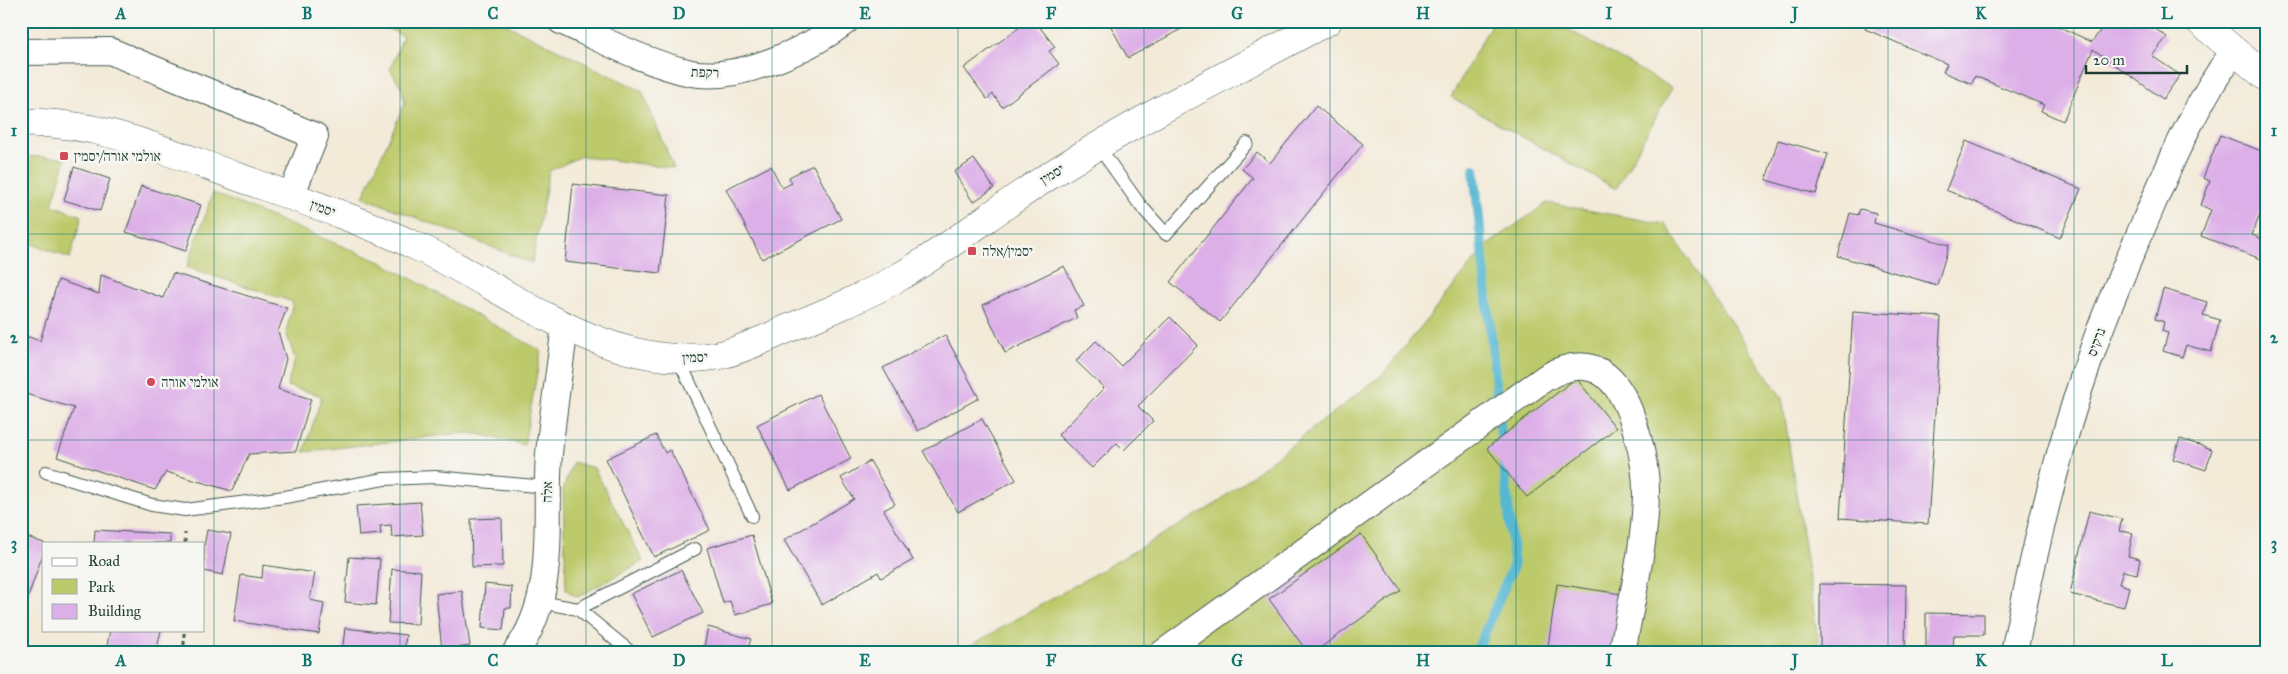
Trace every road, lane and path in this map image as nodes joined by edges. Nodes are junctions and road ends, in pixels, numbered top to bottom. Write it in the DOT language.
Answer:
graph roads {
  1 [pos="561,21"];
  2 [pos="846,21"];
  3 [pos="1328,21"];
  4 [pos="2200,21"];
  5 [pos="21,52"];
  6 [pos="2234,52"];
  7 [pos="2267,78"];
  8 [pos="21,123"];
  9 [pos="1247,143"];
  10 [pos="1098,146"];
  11 [pos="291,196"];
  12 [pos="564,325"];
  13 [pos="678,358"];
  14 [pos="46,472"];
  15 [pos="547,487"];
  16 [pos="752,516"];
  17 [pos="695,548"];
  18 [pos="540,602"];
  19 [pos="578,609"];
  20 [pos="184,632"];
  21 [pos="628,650"];
  22 [pos="184,653"];
  23 [pos="515,653"];
  24 [pos="1163,653"];
  25 [pos="1622,653"];
  26 [pos="2014,653"];
  1 -- 2 [label="street, רקפת"];
  3 -- 10 [label="street, יסמין"];
  4 -- 6 [label="street"];
  5 -- 11 [label="street"];
  6 -- 7 [label="street"];
  6 -- 26 [label="street, נרקיס"];
  8 -- 11 [label="street, יסמין"];
  9 -- 10 [label="lane"];
  10 -- 13 [label="street, יסמין"];
  11 -- 12 [label="street, יסמין"];
  12 -- 13 [label="street, יסמין"];
  12 -- 15 [label="street, אלה"];
  13 -- 16 [label="lane"];
  14 -- 15 [label="lane"];
  15 -- 18 [label="street, אלה"];
  17 -- 19 [label="lane"];
  18 -- 19 [label="lane"];
  18 -- 23 [label="street, אלה"];
  19 -- 21 [label="lane"];
  20 -- 22 [label="path"];
  24 -- 25 [label="street"];
}
